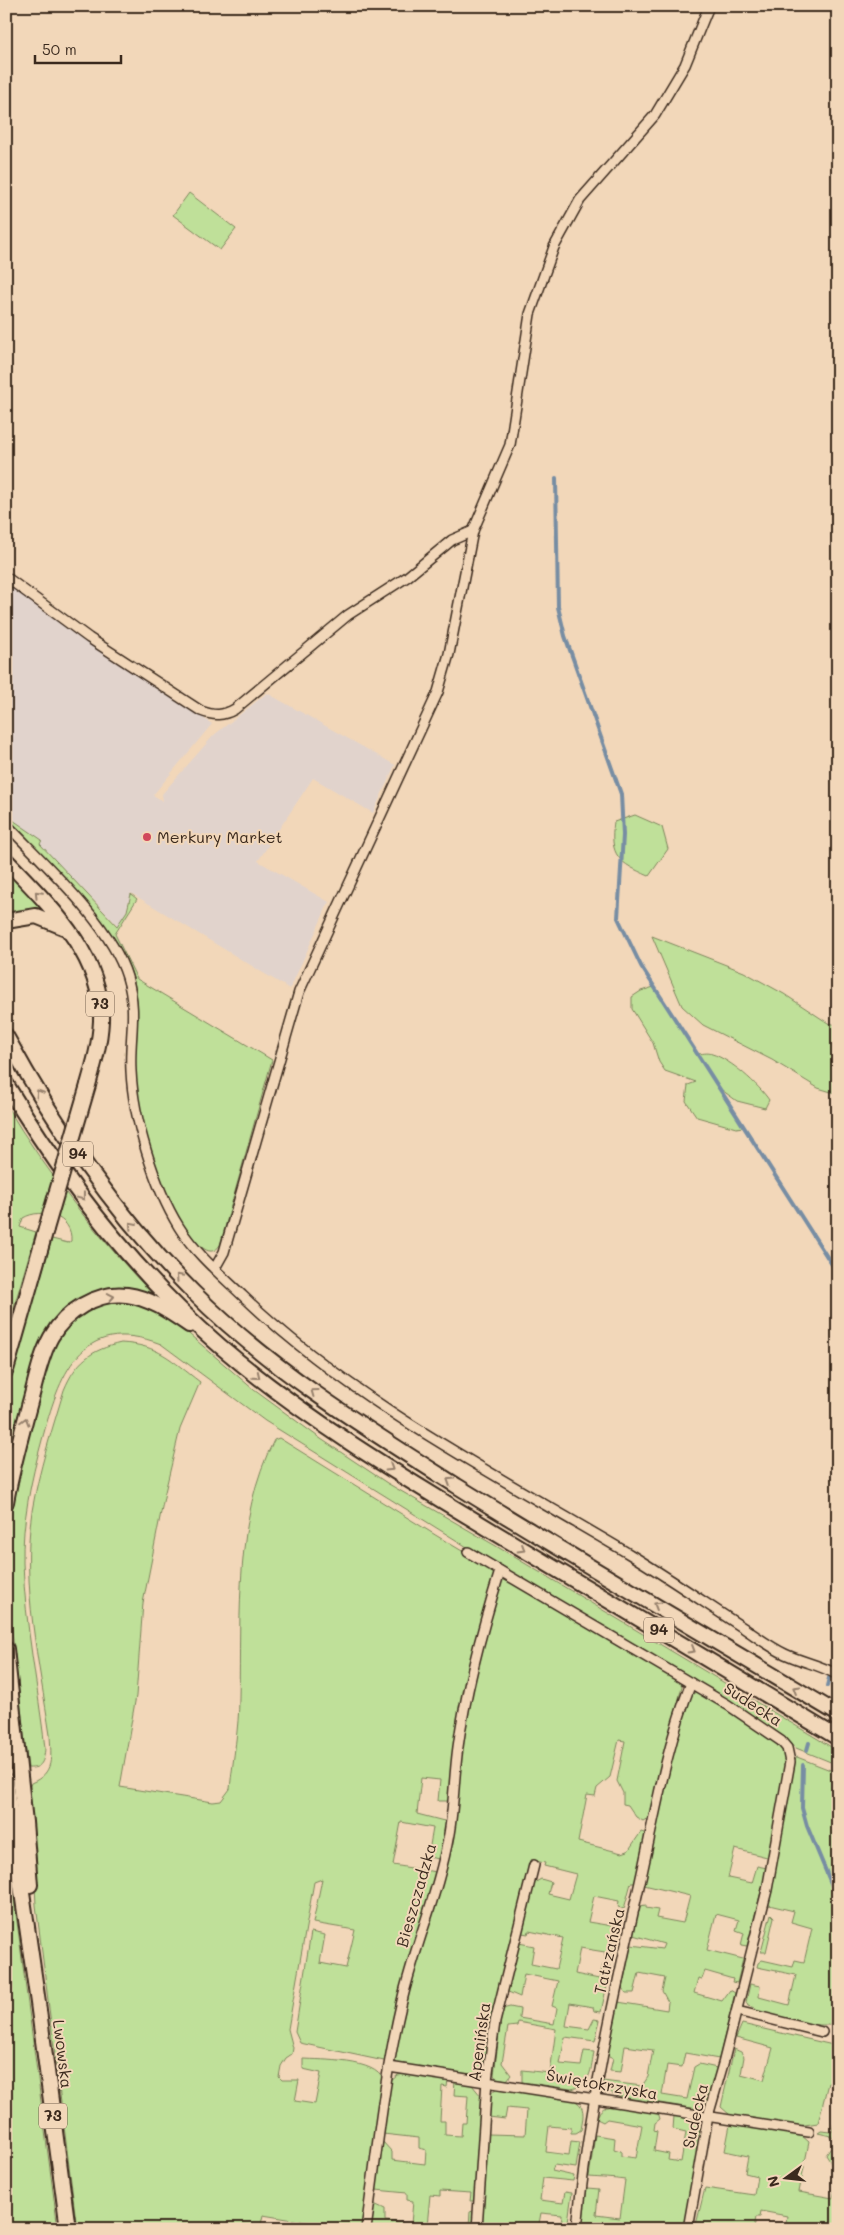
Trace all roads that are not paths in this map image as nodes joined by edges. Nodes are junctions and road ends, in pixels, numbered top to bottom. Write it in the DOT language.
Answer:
graph roads {
  1 [pos="709,6"];
  2 [pos="473,531"];
  3 [pos="6,577"];
  4 [pos="6,824"];
  5 [pos="6,860"];
  6 [pos="6,921"];
  7 [pos="67,930"];
  8 [pos="6,1036"];
  9 [pos="6,1084"];
  10 [pos="214,1268"];
  11 [pos="219,1345"];
  12 [pos="7,1363"];
  13 [pos="6,1502"];
  14 [pos="468,1552"];
  15 [pos="500,1571"];
  16 [pos="6,1650"];
  17 [pos="838,1675"];
  18 [pos="691,1683"];
  19 [pos="838,1714"];
  20 [pos="838,1738"];
  21 [pos="6,1781"];
  22 [pos="534,1865"];
  23 [pos="38,2003"];
  24 [pos="736,2011"];
  25 [pos="822,2032"];
  26 [pos="389,2067"];
  27 [pos="487,2080"];
  28 [pos="594,2098"];
  29 [pos="708,2116"];
  30 [pos="809,2132"];
  31 [pos="68,2229"];
  32 [pos="366,2229"];
  33 [pos="477,2229"];
  34 [pos="577,2229"];
  35 [pos="688,2229"];
  1 -- 2 [label="street"];
  2 -- 3 [label="street"];
  2 -- 10 [label="street"];
  4 -- 10 [label="street"];
  7 -- 5 [label="main road, 73, one-way"];
  6 -- 7 [label="main road"];
  7 -- 12 [label="main road, 73, bridge"];
  19 -- 8 [label="main road, 94, one-way"];
  9 -- 11 [label="main road, 94, one-way"];
  10 -- 17 [label="street"];
  13 -- 11 [label="main road, one-way"];
  11 -- 20 [label="main road, 94, one-way"];
  14 -- 15 [label="street, Sudecka"];
  15 -- 18 [label="street, Sudecka"];
  15 -- 26 [label="street, Bieszczadzka"];
  16 -- 23 [label="main road, Lwowska / 73"];
  18 -- 24 [label="street, Sudecka"];
  18 -- 28 [label="street, Tatrzańska"];
  21 -- 23 [label="main road, Lwowska / 73"];
  22 -- 27 [label="street, Apenińska"];
  23 -- 31 [label="main road, Lwowska / 73"];
  24 -- 25 [label="street"];
  24 -- 29 [label="street, Sudecka"];
  26 -- 27 [label="street, Świętokrzyska"];
  26 -- 32 [label="street, Bieszczadzka"];
  27 -- 28 [label="street, Świętokrzyska"];
  27 -- 33 [label="street, Apenińska"];
  28 -- 29 [label="street, Świętokrzyska"];
  28 -- 34 [label="street, Tatrzańska"];
  29 -- 30 [label="street, Świętokrzyska"];
  29 -- 35 [label="street, Sudecka"];
}
